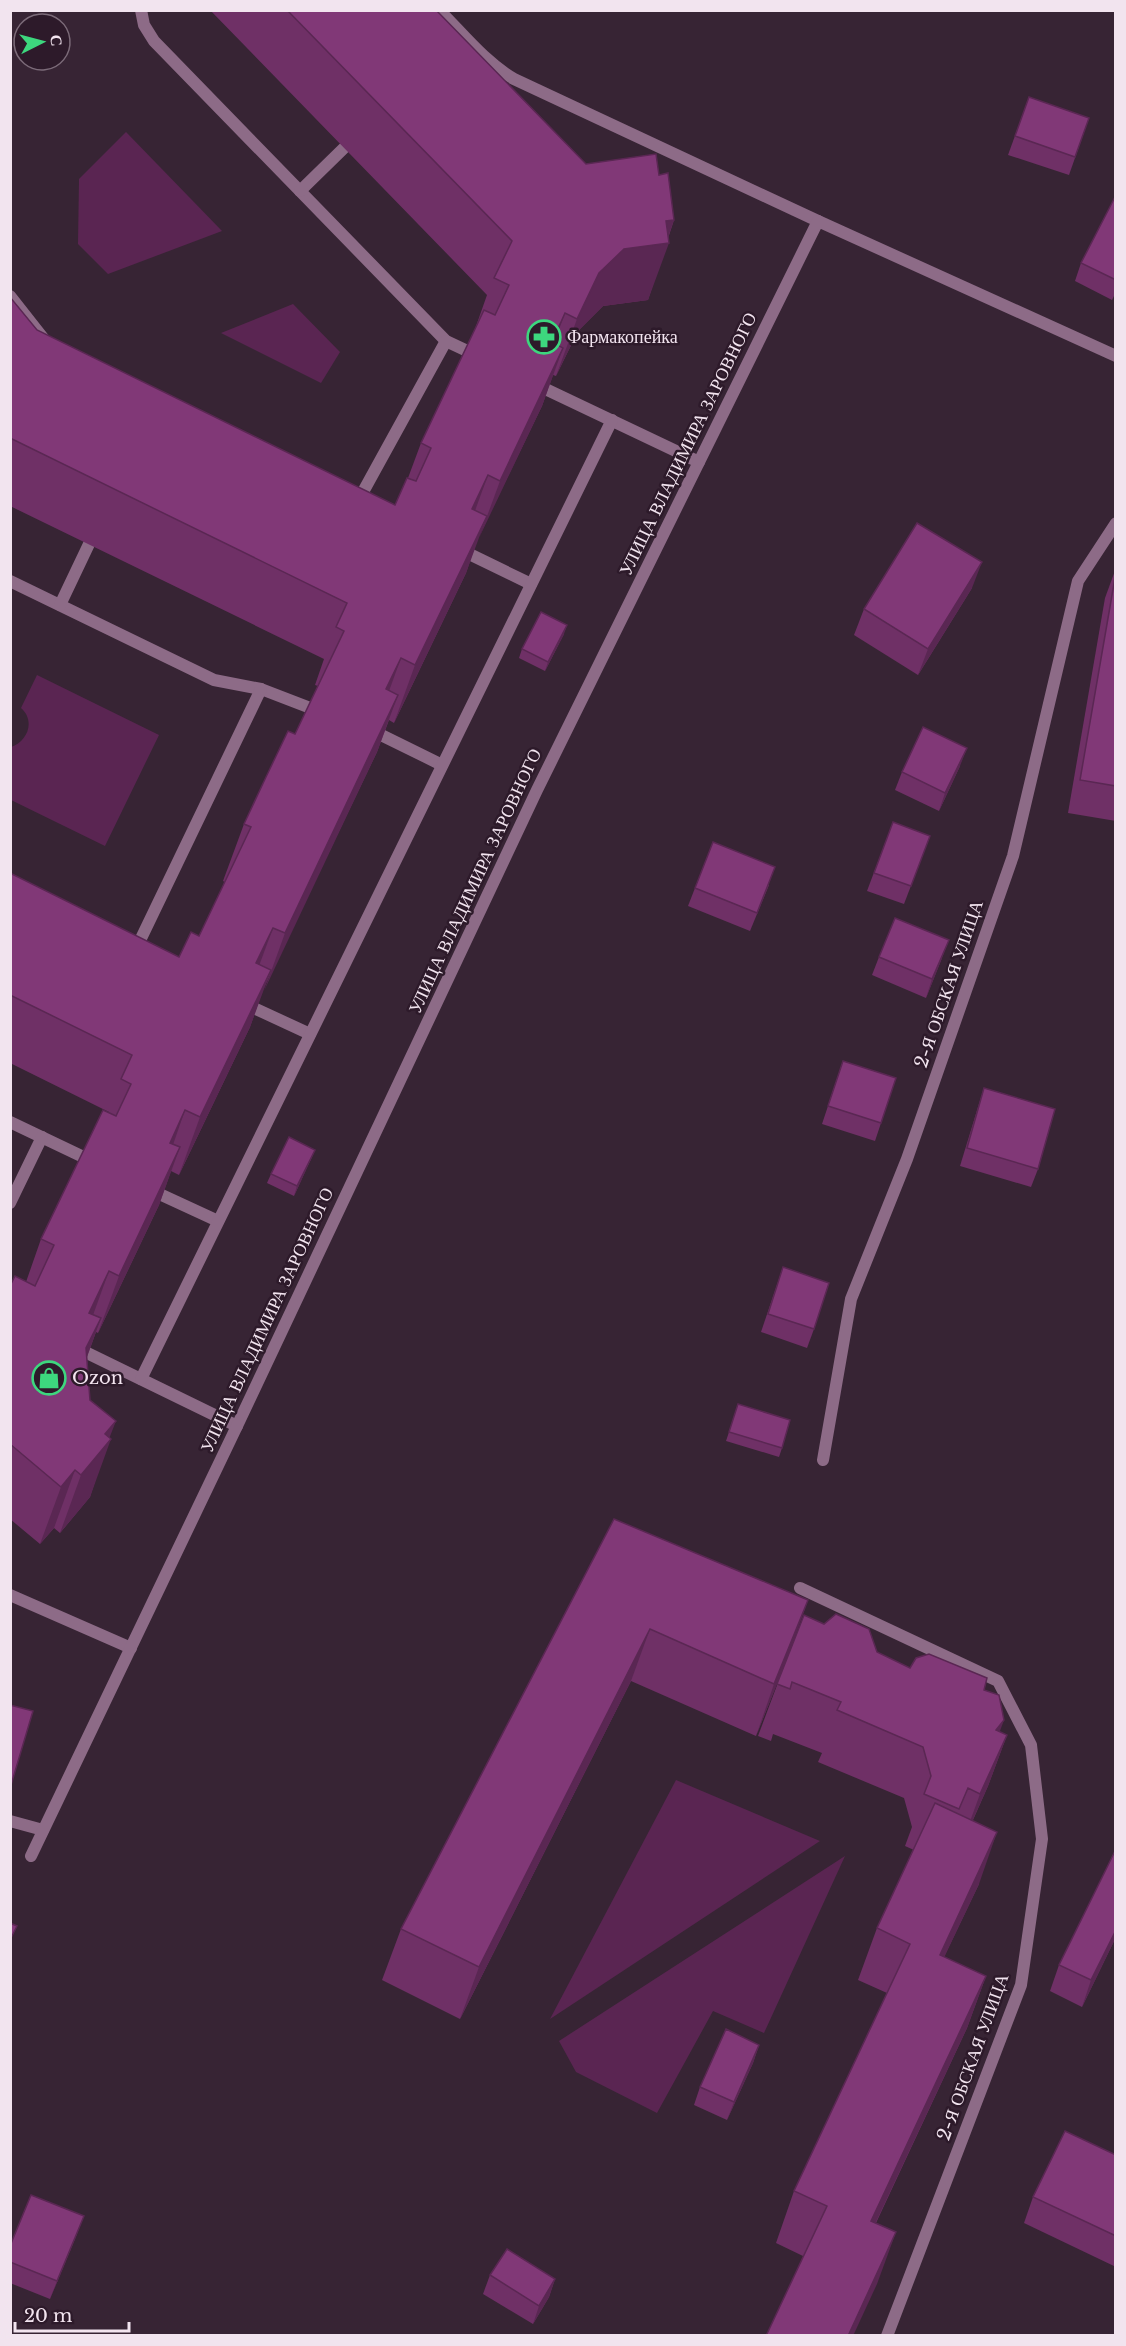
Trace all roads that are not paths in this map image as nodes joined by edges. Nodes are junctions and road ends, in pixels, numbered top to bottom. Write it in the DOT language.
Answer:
graph roads {
  1 [pos="141,10"];
  2 [pos="439,10"];
  3 [pos="344,148"];
  4 [pos="300,191"];
  5 [pos="818,220"];
  6 [pos="10,296"];
  7 [pos="446,341"];
  8 [pos="52,349"];
  9 [pos="1116,356"];
  10 [pos="481,358"];
  11 [pos="537,385"];
  12 [pos="612,420"];
  13 [pos="699,462"];
  14 [pos="358,501"];
  15 [pos="1116,523"];
  16 [pos="89,544"];
  17 [pos="459,549"];
  18 [pos="10,581"];
  19 [pos="531,584"];
  20 [pos="60,605"];
  21 [pos="261,689"];
  22 [pos="314,709"];
  23 [pos="373,731"];
  24 [pos="442,765"];
  25 [pos="135,951"];
  26 [pos="243,1003"];
  27 [pos="310,1034"];
  28 [pos="10,1122"];
  29 [pos="42,1137"];
  30 [pos="99,1165"];
  31 [pos="153,1191"];
  32 [pos="10,1203"];
  33 [pos="218,1221"];
  34 [pos="79,1349"];
  35 [pos="141,1379"];
  36 [pos="237,1426"];
  37 [pos="823,1460"];
  38 [pos="800,1588"];
  39 [pos="10,1595"];
  40 [pos="131,1648"];
  41 [pos="10,1821"];
  42 [pos="43,1830"];
  43 [pos="31,1856"];
  44 [pos="887,2336"];
  1 -- 4 [label="street"];
  2 -- 5 [label="street"];
  3 -- 4 [label="street"];
  4 -- 7 [label="street"];
  5 -- 9 [label="street"];
  5 -- 13 [label="street, УЛИЦА ВЛАДИМИРА ЗАРОВНОГО"];
  6 -- 8 [label="street"];
  7 -- 10 [label="street"];
  7 -- 14 [label="street"];
  11 -- 12 [label="street"];
  12 -- 13 [label="street"];
  12 -- 19 [label="street"];
  13 -- 36 [label="street, УЛИЦА ВЛАДИМИРА ЗАРОВНОГО"];
  15 -- 37 [label="street, 2-Я ОБСКАЯ УЛИЦА"];
  16 -- 20 [label="street"];
  17 -- 19 [label="street"];
  18 -- 20 [label="street"];
  19 -- 24 [label="street"];
  20 -- 21 [label="street"];
  21 -- 22 [label="street"];
  21 -- 25 [label="street"];
  23 -- 24 [label="street"];
  24 -- 27 [label="street"];
  26 -- 27 [label="street"];
  27 -- 33 [label="street"];
  28 -- 29 [label="street"];
  29 -- 30 [label="street"];
  29 -- 32 [label="street"];
  31 -- 33 [label="street"];
  33 -- 35 [label="street"];
  34 -- 35 [label="street"];
  35 -- 36 [label="street"];
  36 -- 40 [label="street, УЛИЦА ВЛАДИМИРА ЗАРОВНОГО"];
  38 -- 44 [label="street, 2-Я ОБСКАЯ УЛИЦА"];
  39 -- 40 [label="street"];
  40 -- 42 [label="street, УЛИЦА ВЛАДИМИРА ЗАРОВНОГО"];
  41 -- 42 [label="street"];
  42 -- 43 [label="street, УЛИЦА ВЛАДИМИРА ЗАРОВНОГО"];
}
